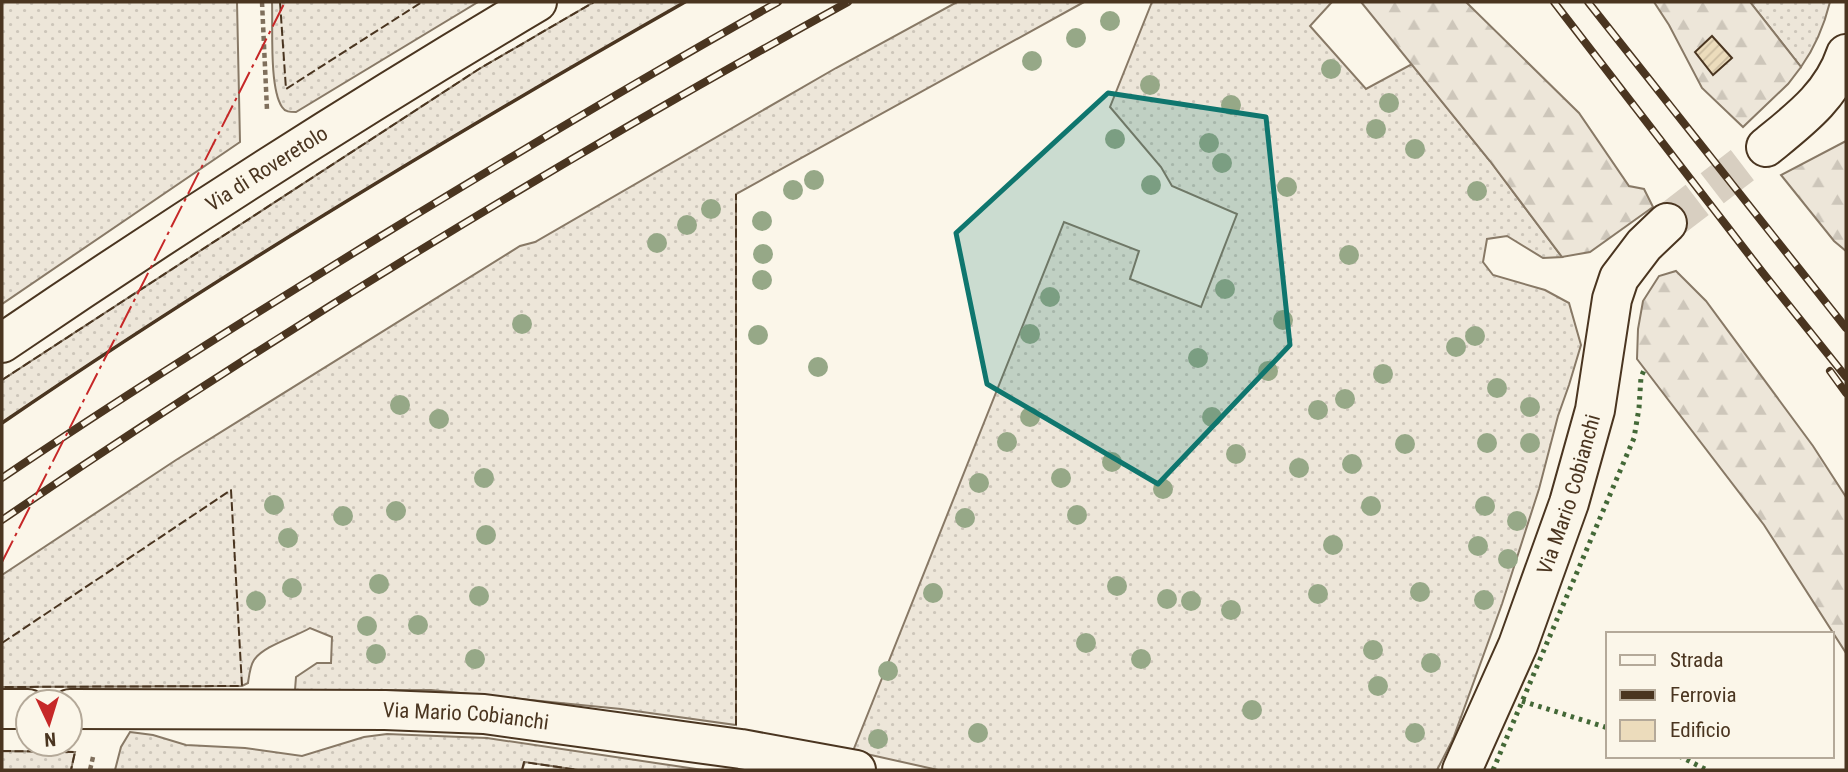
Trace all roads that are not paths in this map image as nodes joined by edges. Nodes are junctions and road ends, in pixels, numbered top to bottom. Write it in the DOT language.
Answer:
graph roads {
  1 [pos="537,2"];
  2 [pos="1846,54"];
  3 [pos="1766,147"];
  4 [pos="1667,223"];
  5 [pos="2,343"];
  6 [pos="84,709"];
  7 [pos="856,770"];
  8 [pos="1461,770"];
  1 -- 5 [label="street, Via di Roveretolo"];
  2 -- 3 [label="street"];
  4 -- 8 [label="street, Via Mario Cobianchi"];
  6 -- 7 [label="street, Via Mario Cobianchi"];
}
